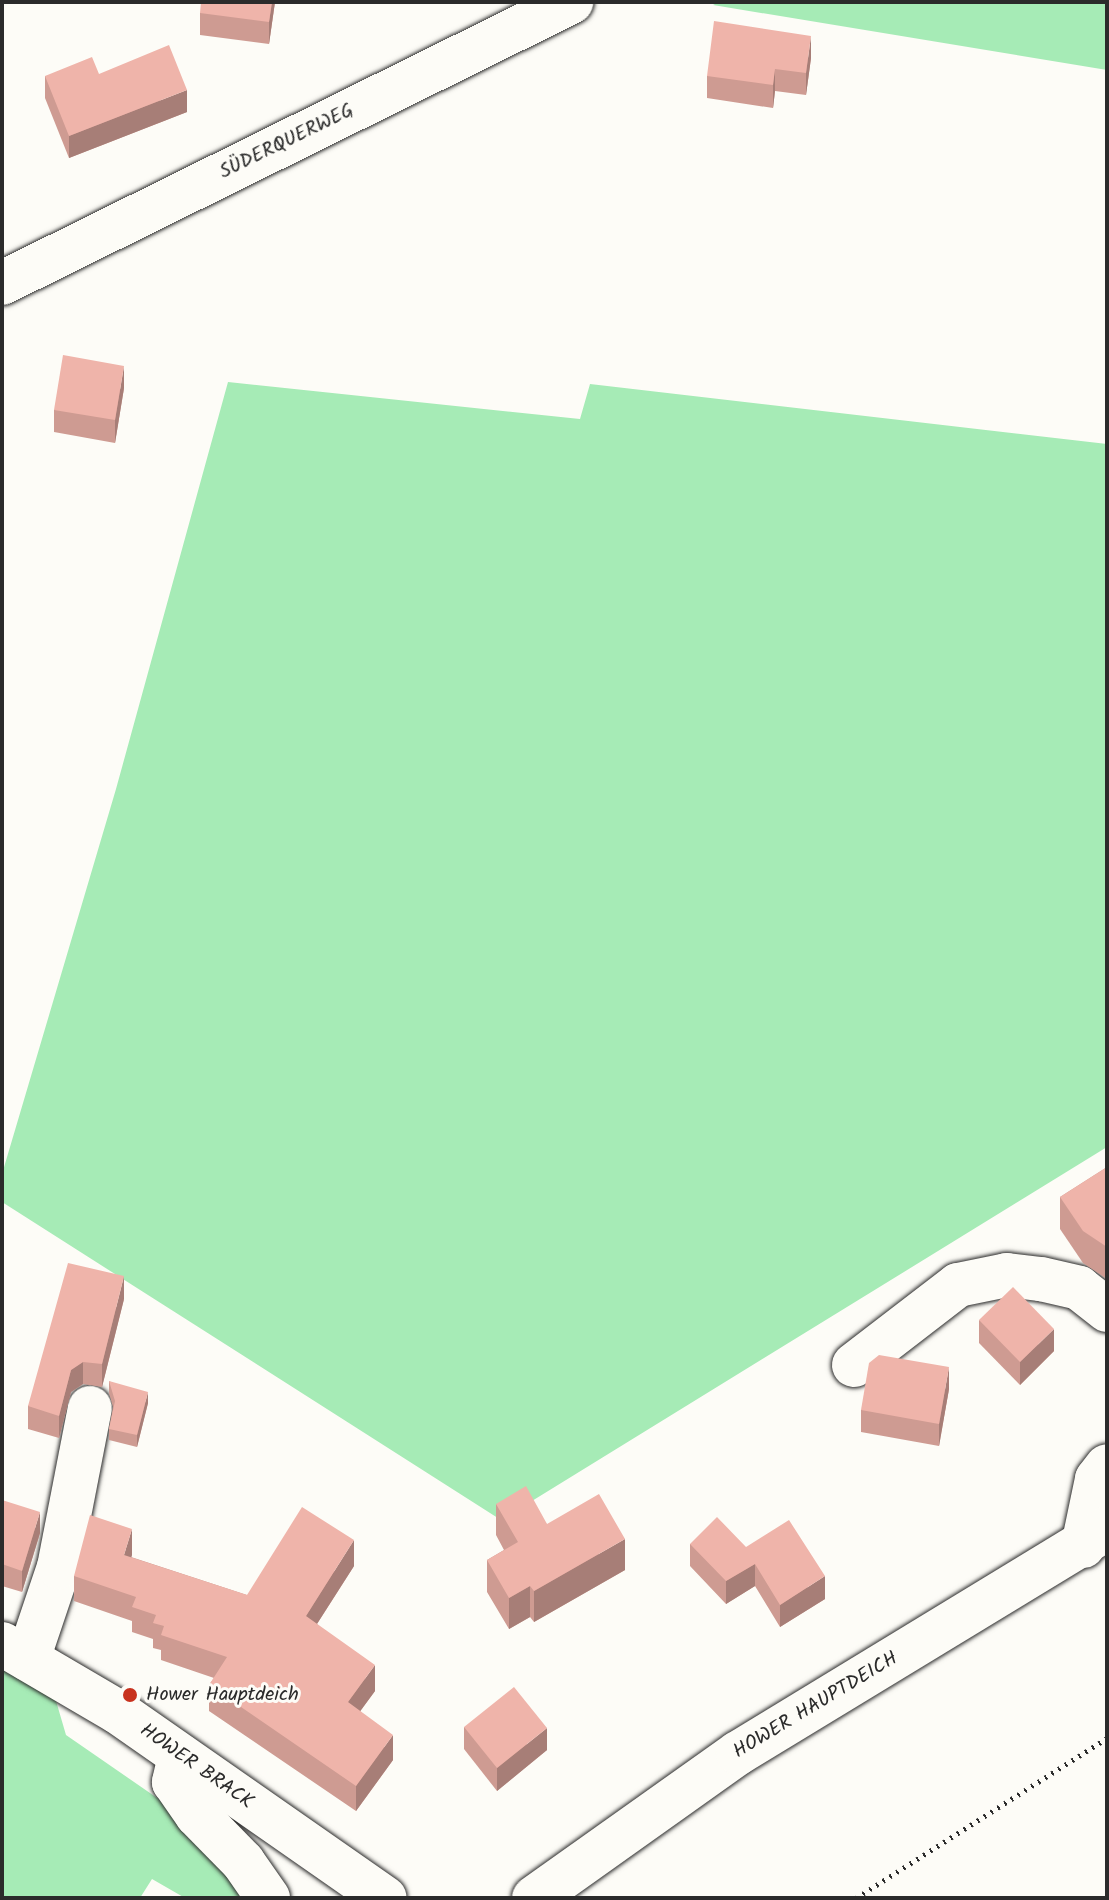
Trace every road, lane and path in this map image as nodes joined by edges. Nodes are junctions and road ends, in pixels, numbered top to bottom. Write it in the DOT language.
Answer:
graph roads {
  1 [pos="571,2"];
  2 [pos="2,283"];
  3 [pos="1107,1310"];
  4 [pos="854,1365"];
  5 [pos="90,1408"];
  6 [pos="1107,1466"];
  7 [pos="1095,1537"];
  8 [pos="15,1651"];
  9 [pos="1107,1738"];
  10 [pos="180,1756"];
  11 [pos="268,1898"];
  12 [pos="385,1898"];
  13 [pos="534,1898"];
  14 [pos="856,1898"];
  1 -- 2 [label="street, SÜDERQUERWEG"];
  3 -- 4 [label="street"];
  5 -- 8 [label="street"];
  6 -- 7 [label="street"];
  7 -- 13 [label="street, HOWER HAUPTDEICH"];
  8 -- 10 [label="street, HOWER BRACK"];
  9 -- 14 [label="path"];
  10 -- 11 [label="street"];
  10 -- 12 [label="street, HOWER BRACK"];
}
